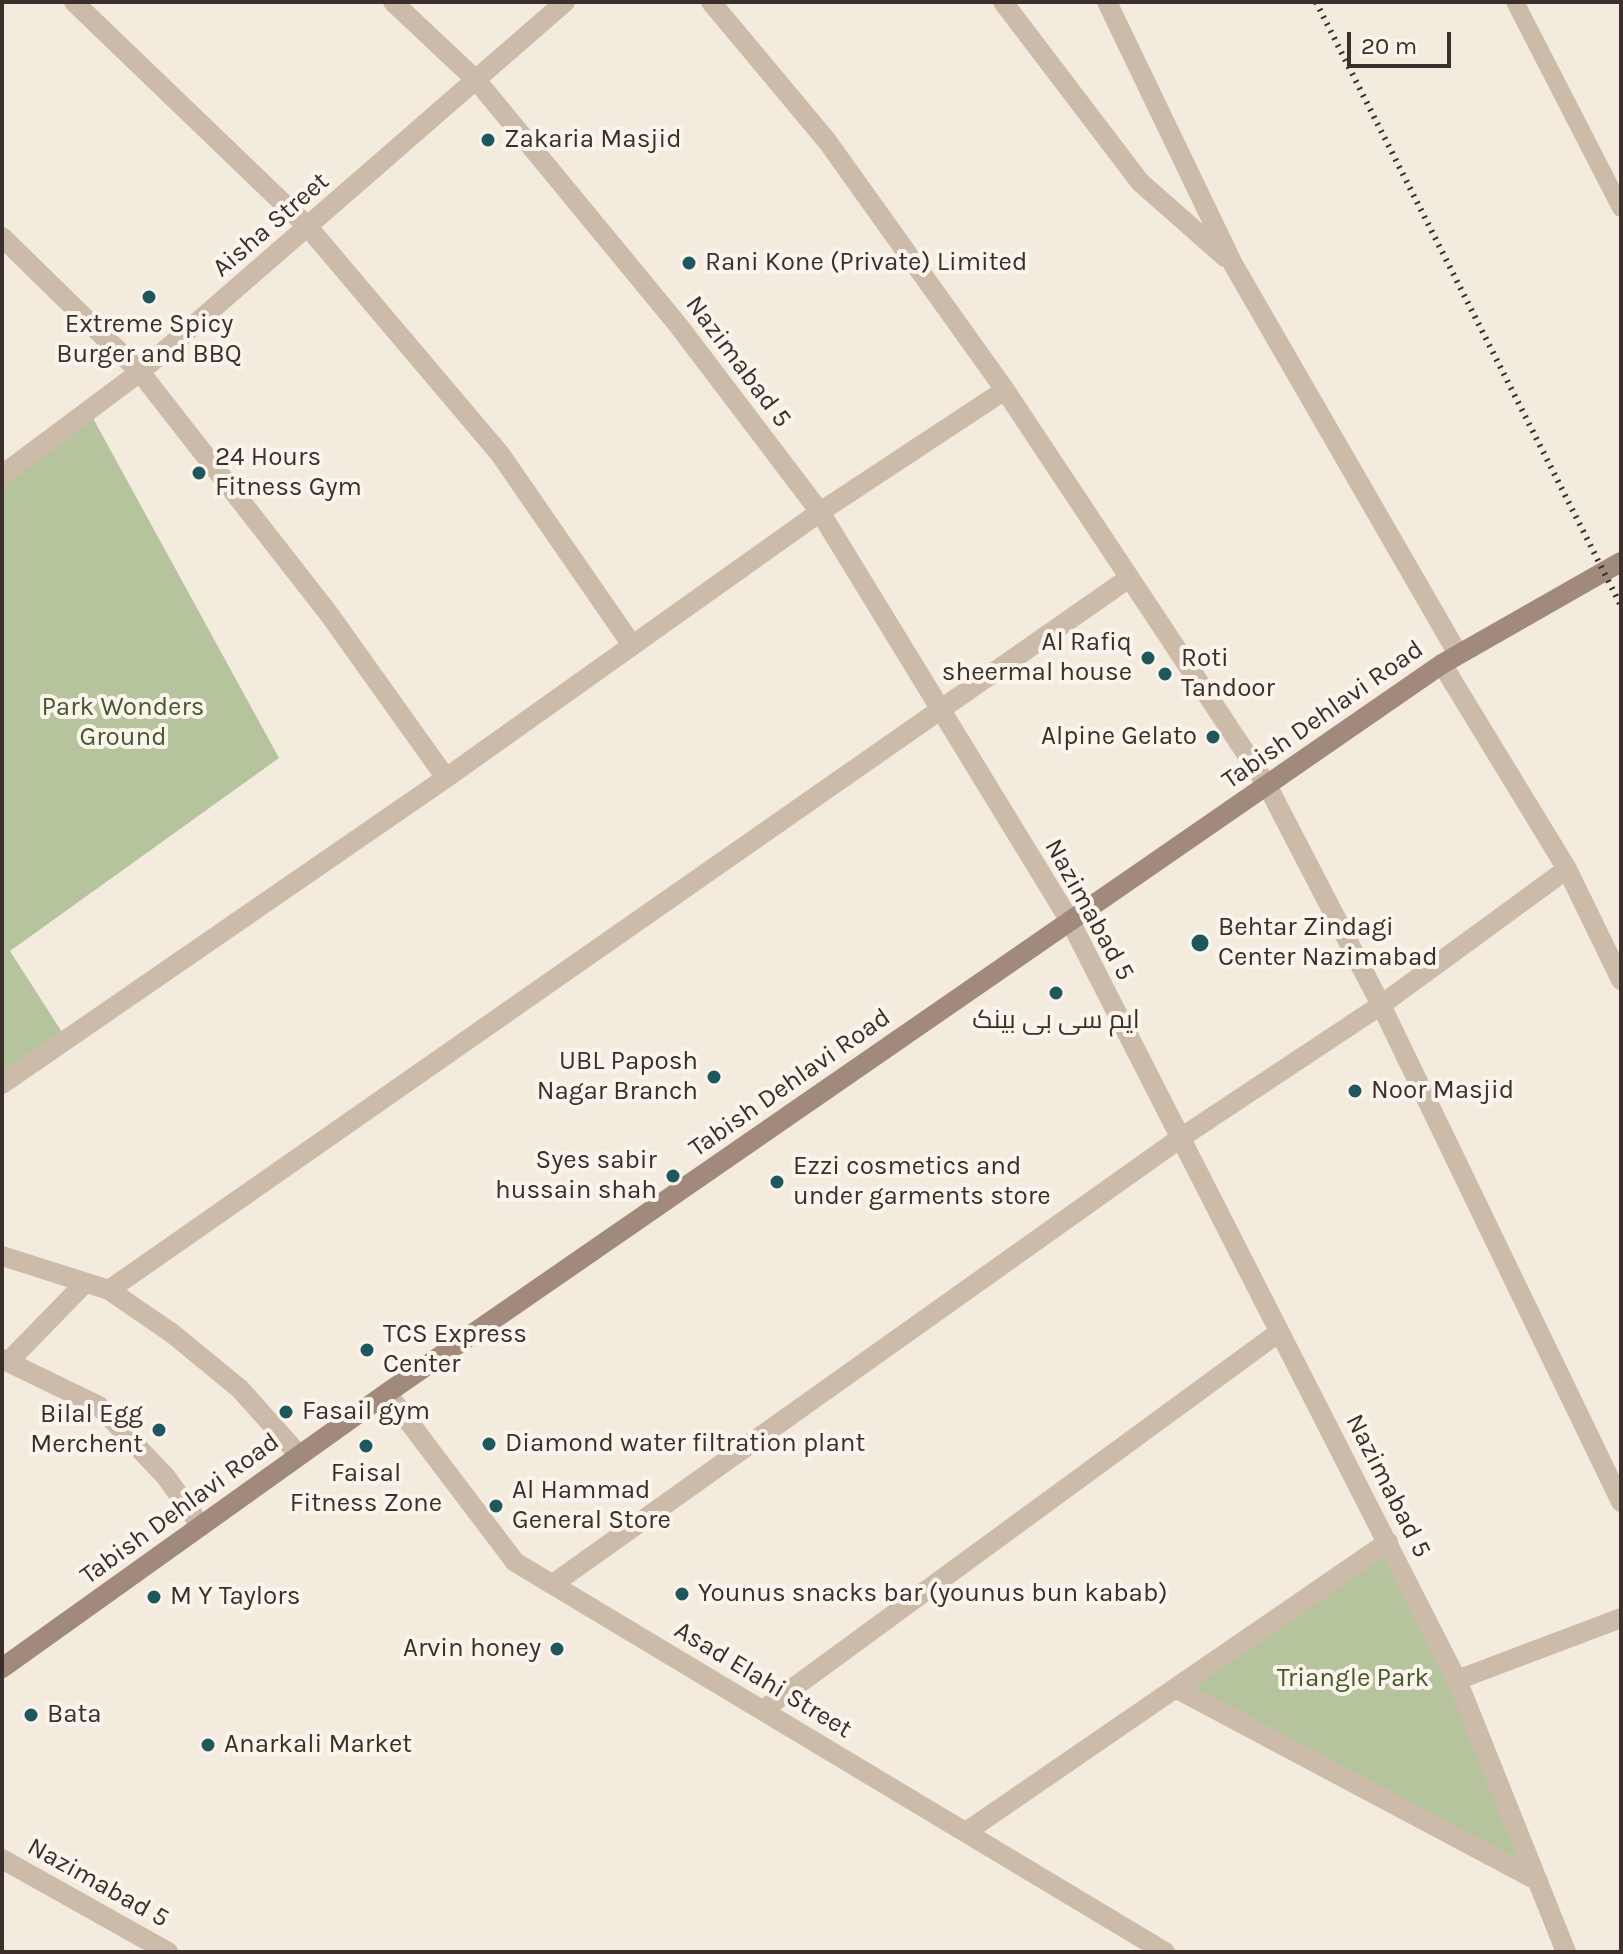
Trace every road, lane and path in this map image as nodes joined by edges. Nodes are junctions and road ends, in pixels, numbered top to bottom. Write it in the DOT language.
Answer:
graph roads {
  1 [pos="74,2"];
  2 [pos="393,2"];
  3 [pos="565,2"];
  4 [pos="711,2"];
  5 [pos="1003,2"];
  6 [pos="1107,2"];
  7 [pos="1515,2"];
  8 [pos="477,81"];
  9 [pos="1621,208"];
  10 [pos="308,227"];
  11 [pos="2,237"];
  12 [pos="1233,264"];
  13 [pos="140,372"];
  14 [pos="1005,390"];
  15 [pos="2,475"];
  16 [pos="820,512"];
  17 [pos="1621,562"];
  18 [pos="1129,578"];
  19 [pos="632,645"];
  20 [pos="1450,659"];
  21 [pos="939,708"];
  22 [pos="446,778"];
  23 [pos="1267,785"];
  24 [pos="1567,869"];
  25 [pos="1070,921"];
  26 [pos="1621,980"];
  27 [pos="1381,1005"];
  28 [pos="2,1084"];
  29 [pos="1179,1139"];
  30 [pos="2,1256"];
  31 [pos="85,1283"];
  32 [pos="109,1290"];
  33 [pos="1278,1333"];
  34 [pos="6,1360"];
  35 [pos="387,1393"];
  36 [pos="299,1455"];
  37 [pos="1621,1502"];
  38 [pos="201,1526"];
  39 [pos="1388,1542"];
  40 [pos="553,1584"];
  41 [pos="1621,1618"];
  42 [pos="2,1668"];
  43 [pos="1457,1680"];
  44 [pos="1177,1689"];
  45 [pos="763,1710"];
  46 [pos="966,1832"];
  47 [pos="2,1859"];
  48 [pos="1538,1881"];
  49 [pos="168,1952"];
  50 [pos="1165,1952"];
  51 [pos="1566,1952"];
  1 -- 10 [label="street"];
  2 -- 8 [label="street, Nazimabad 5"];
  3 -- 8 [label="street, Aisha Street"];
  4 -- 14 [label="street"];
  5 -- 12 [label="street"];
  6 -- 12 [label="street"];
  7 -- 9 [label="lane"];
  8 -- 10 [label="street, Aisha Street"];
  8 -- 16 [label="street, Nazimabad 5"];
  10 -- 13 [label="street, Aisha Street"];
  10 -- 19 [label="street"];
  11 -- 13 [label="street"];
  12 -- 20 [label="street"];
  13 -- 15 [label="street, Aisha Street"];
  13 -- 22 [label="street"];
  14 -- 16 [label="street"];
  14 -- 18 [label="street"];
  16 -- 19 [label="street"];
  16 -- 21 [label="street, Nazimabad 5"];
  17 -- 20 [label="main road, Tabish Dehlavi Road"];
  18 -- 21 [label="street"];
  18 -- 23 [label="street"];
  19 -- 22 [label="street"];
  20 -- 23 [label="main road, Tabish Dehlavi Road"];
  20 -- 24 [label="street"];
  21 -- 25 [label="street, Nazimabad 5"];
  21 -- 32 [label="street"];
  22 -- 28 [label="street"];
  23 -- 25 [label="main road, Tabish Dehlavi Road"];
  23 -- 27 [label="street"];
  24 -- 26 [label="street"];
  24 -- 27 [label="street"];
  25 -- 29 [label="street, Nazimabad 5"];
  25 -- 35 [label="main road, Tabish Dehlavi Road"];
  27 -- 29 [label="street"];
  27 -- 37 [label="street"];
  29 -- 33 [label="street, Nazimabad 5"];
  29 -- 40 [label="street"];
  30 -- 31 [label="street"];
  31 -- 32 [label="street"];
  31 -- 34 [label="street"];
  32 -- 36 [label="street"];
  33 -- 39 [label="street, Nazimabad 5"];
  33 -- 45 [label="street"];
  34 -- 38 [label="street"];
  35 -- 36 [label="main road, Tabish Dehlavi Road"];
  35 -- 40 [label="street, Asad Elahi Street"];
  36 -- 38 [label="main road, Tabish Dehlavi Road"];
  38 -- 42 [label="main road, Tabish Dehlavi Road"];
  39 -- 43 [label="street, Nazimabad 5"];
  39 -- 44 [label="street"];
  40 -- 45 [label="street, Asad Elahi Street"];
  41 -- 43 [label="street"];
  43 -- 48 [label="street, Nazimabad 5"];
  44 -- 46 [label="street"];
  44 -- 48 [label="street"];
  45 -- 46 [label="street, Asad Elahi Street"];
  46 -- 50 [label="street, Asad Elahi Street"];
  47 -- 49 [label="street, Nazimabad 5"];
  48 -- 51 [label="street, Nazimabad 5"];
}
